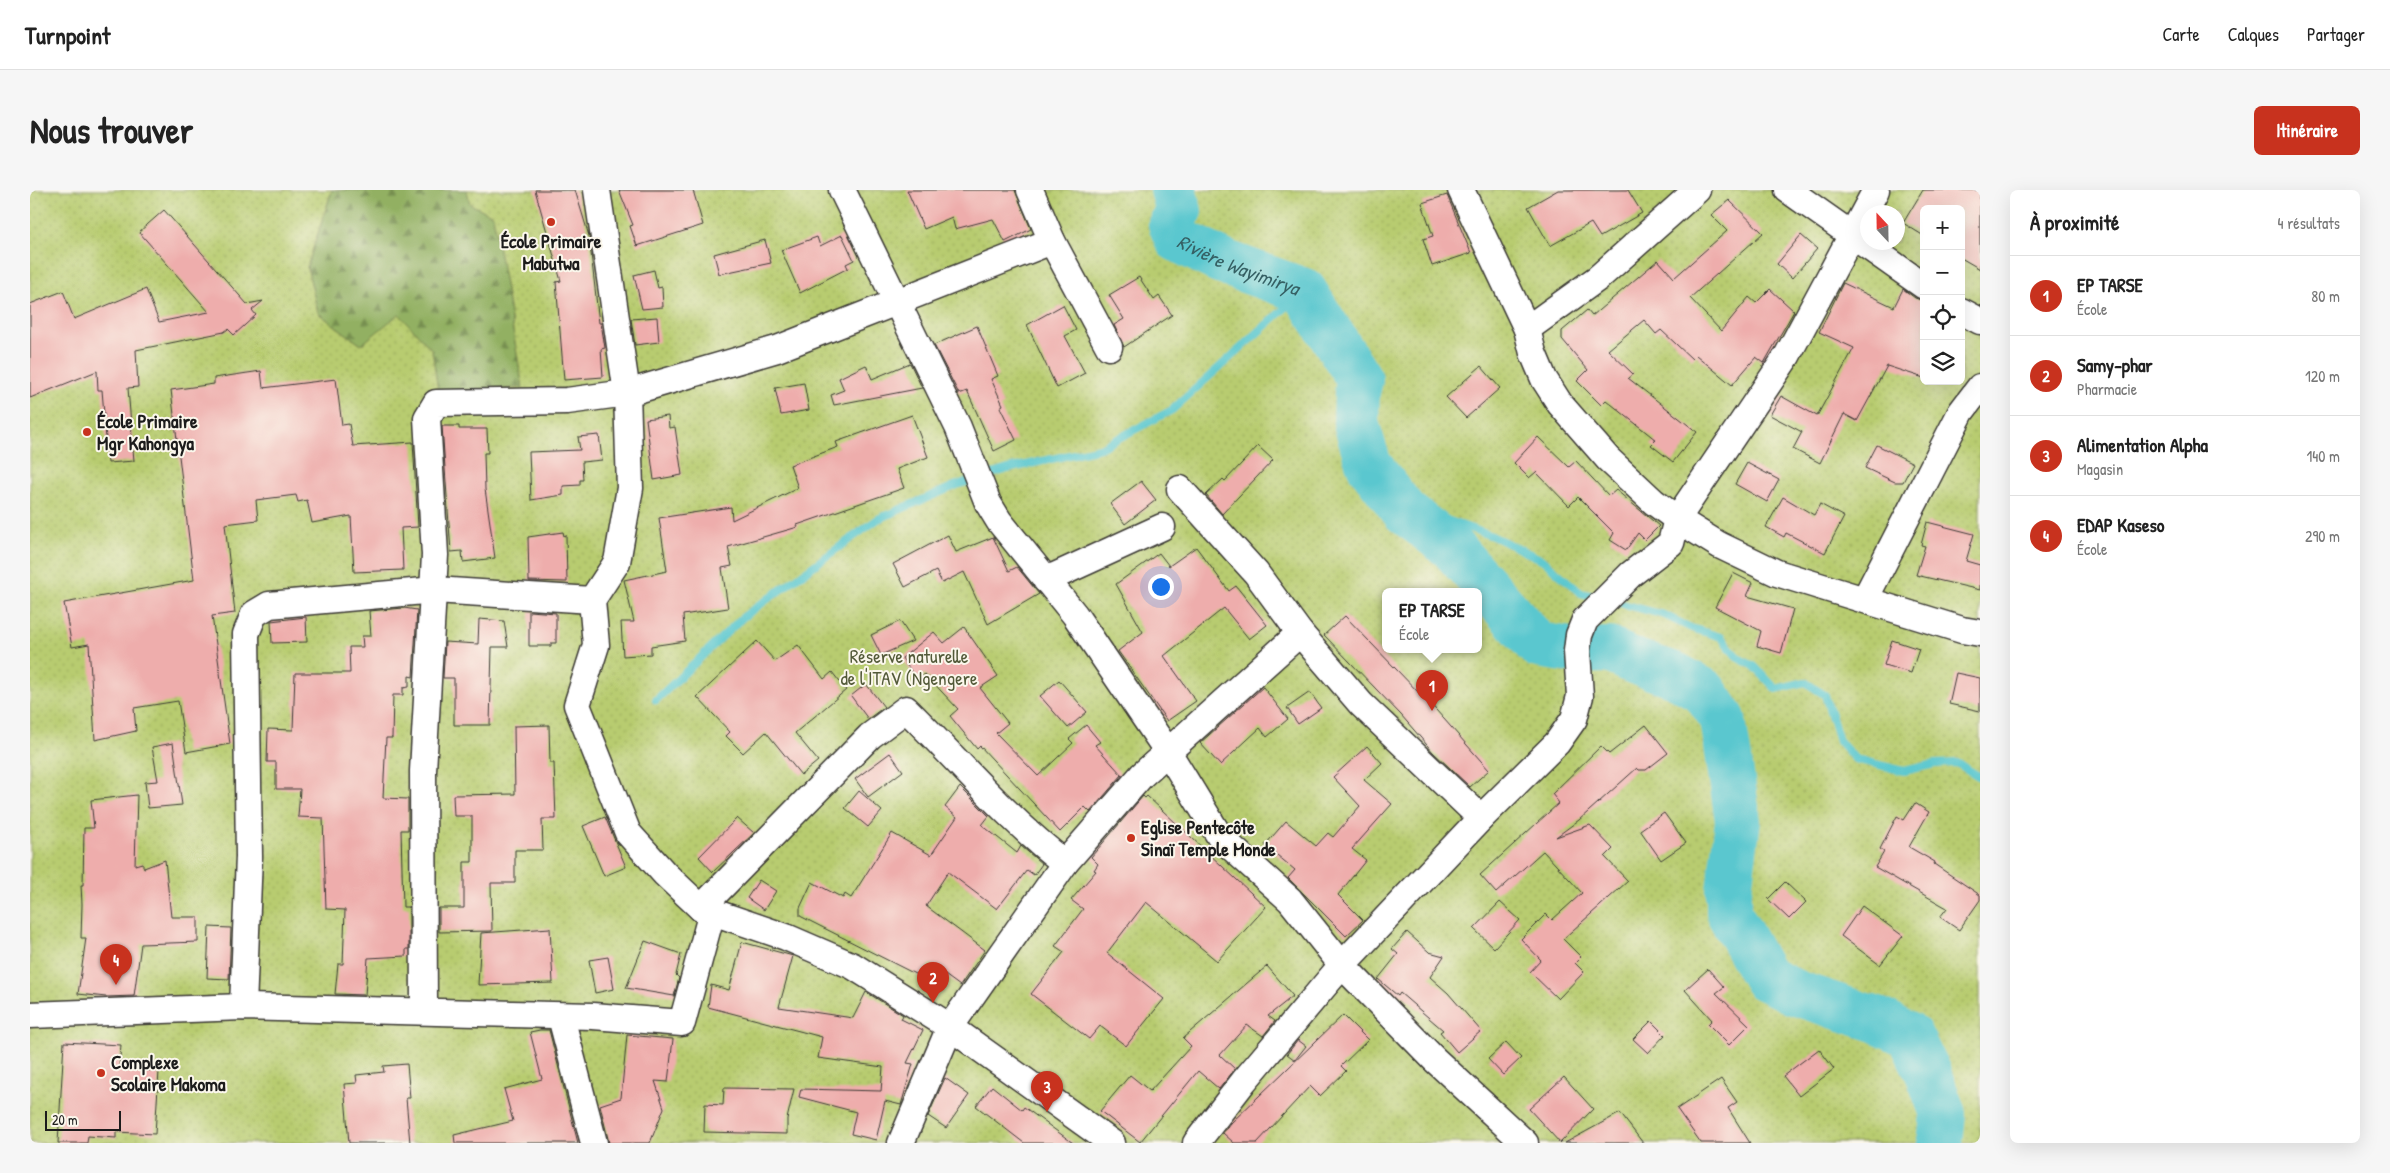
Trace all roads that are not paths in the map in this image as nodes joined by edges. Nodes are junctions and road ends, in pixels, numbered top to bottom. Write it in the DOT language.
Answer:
graph roads {
  1 [pos="597,190"];
  2 [pos="842,190"];
  3 [pos="1030,190"];
  4 [pos="1461,190"];
  5 [pos="1697,190"];
  6 [pos="1788,190"];
  7 [pos="1876,190"];
  8 [pos="1852,236"];
  9 [pos="1052,241"];
  10 [pos="1920,283"];
  11 [pos="896,304"];
  12 [pos="1965,312"];
  13 [pos="1980,321"];
  14 [pos="1527,329"];
  15 [pos="1109,347"];
  16 [pos="1980,387"];
  17 [pos="627,393"];
  18 [pos="1180,489"];
  19 [pos="1677,519"];
  20 [pos="1162,527"];
  21 [pos="1046,580"];
  22 [pos="434,590"];
  23 [pos="1864,599"];
  24 [pos="592,600"];
  25 [pos="1300,633"];
  26 [pos="1980,633"];
  27 [pos="1168,752"];
  28 [pos="1481,818"];
  29 [pos="1065,863"];
  30 [pos="707,910"];
  31 [pos="1342,965"];
  32 [pos="243,1007"];
  33 [pos="424,1011"];
  34 [pos="30,1015"];
  35 [pos="561,1017"];
  36 [pos="950,1027"];
  37 [pos="594,1143"];
  38 [pos="901,1143"];
  39 [pos="1112,1143"];
  40 [pos="1196,1143"];
  41 [pos="1524,1143"];
  1 -- 17 [label="street"];
  2 -- 11 [label="street"];
  3 -- 9 [label="street"];
  4 -- 14 [label="street"];
  5 -- 14 [label="street"];
  6 -- 8 [label="street"];
  7 -- 8 [label="street"];
  8 -- 10 [label="street"];
  8 -- 19 [label="street"];
  9 -- 11 [label="street"];
  9 -- 15 [label="street"];
  11 -- 17 [label="street"];
  11 -- 21 [label="street"];
  12 -- 13 [label="street"];
  14 -- 19 [label="street"];
  16 -- 23 [label="street"];
  17 -- 22 [label="street"];
  17 -- 24 [label="street"];
  18 -- 25 [label="street"];
  19 -- 23 [label="street"];
  19 -- 28 [label="street"];
  20 -- 21 [label="street"];
  21 -- 27 [label="street"];
  22 -- 24 [label="street"];
  22 -- 32 [label="street"];
  22 -- 33 [label="street"];
  23 -- 26 [label="street"];
  24 -- 30 [label="street"];
  25 -- 27 [label="street"];
  25 -- 28 [label="street"];
  27 -- 29 [label="street"];
  27 -- 31 [label="street"];
  28 -- 31 [label="street"];
  29 -- 30 [label="street"];
  29 -- 36 [label="street"];
  30 -- 35 [label="street"];
  30 -- 36 [label="street"];
  31 -- 40 [label="street"];
  31 -- 41 [label="street"];
  32 -- 33 [label="street"];
  32 -- 34 [label="street"];
  33 -- 35 [label="street"];
  35 -- 37 [label="street"];
  36 -- 38 [label="street"];
  36 -- 39 [label="street"];
}
